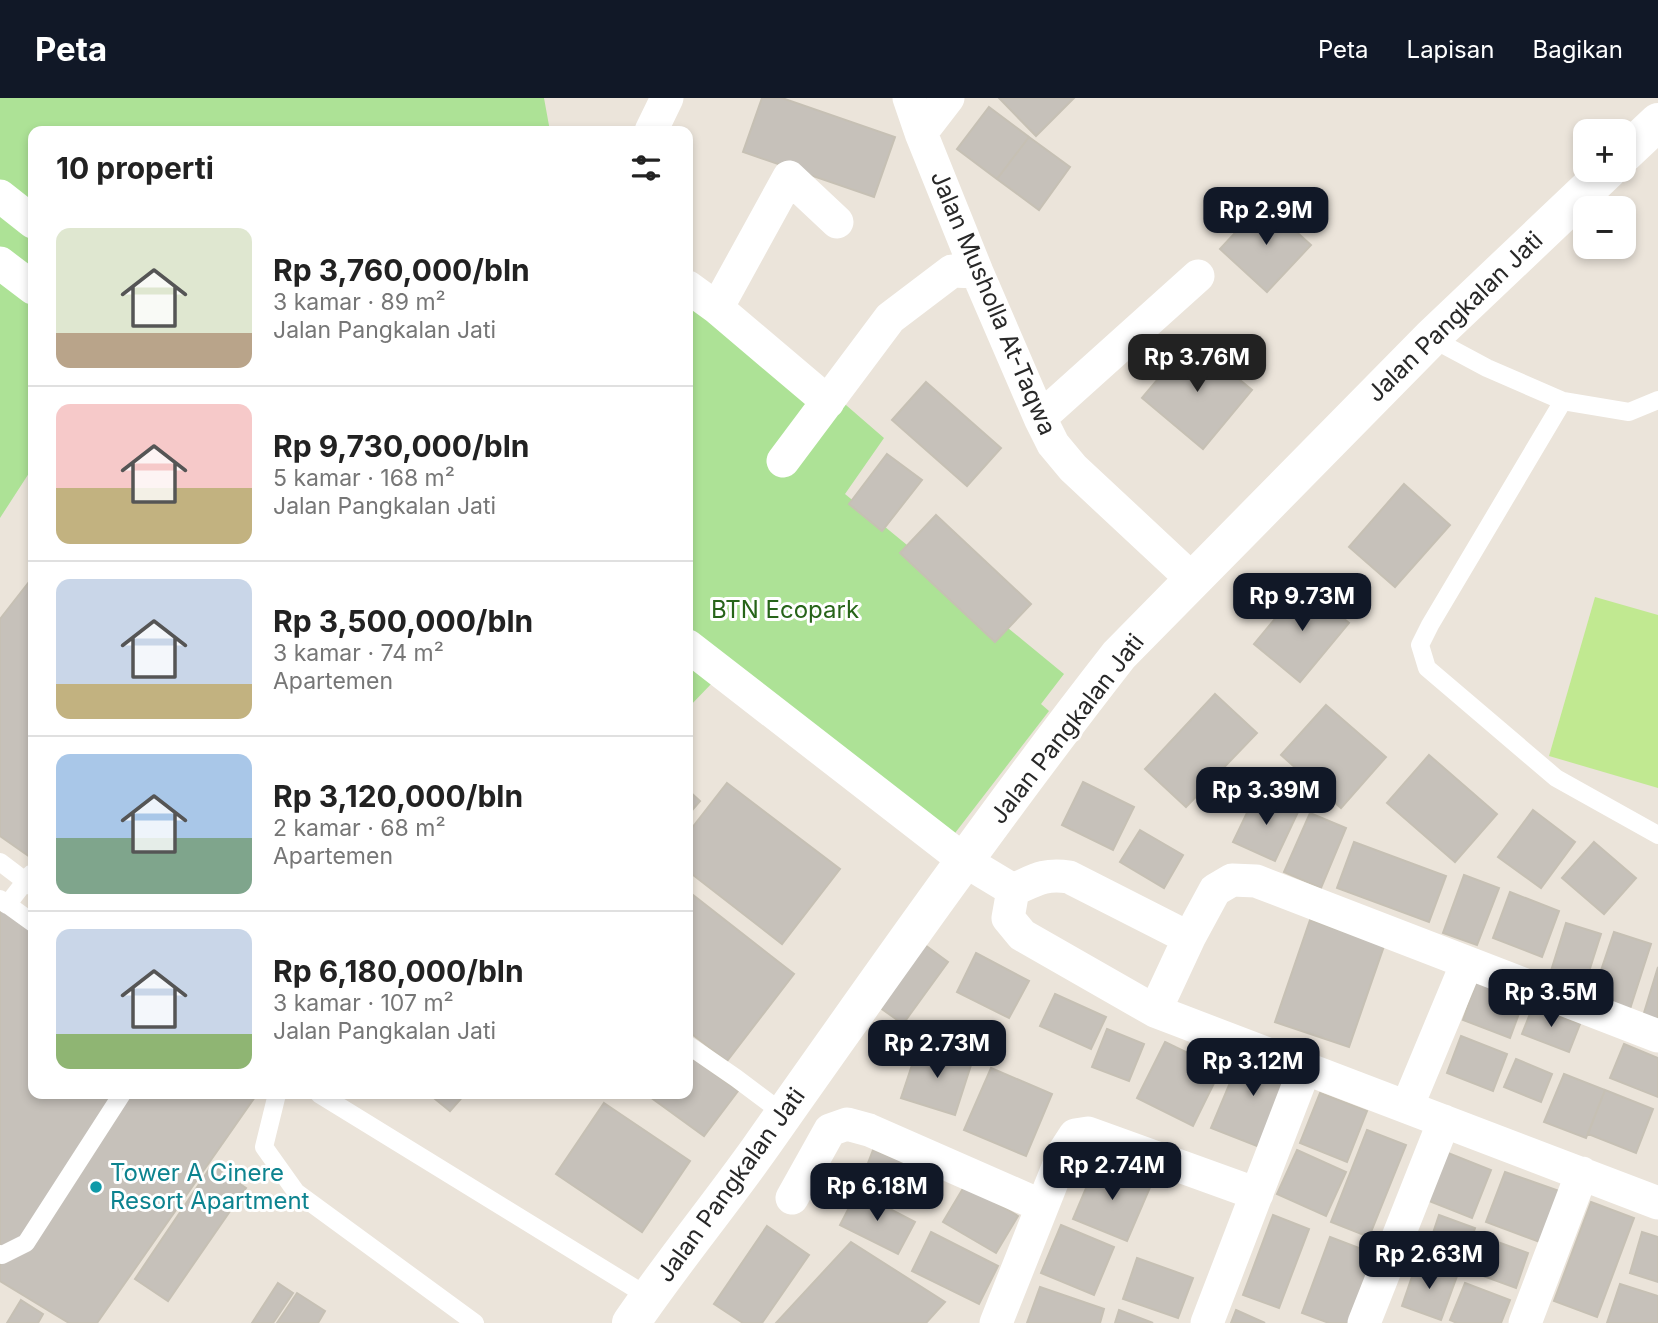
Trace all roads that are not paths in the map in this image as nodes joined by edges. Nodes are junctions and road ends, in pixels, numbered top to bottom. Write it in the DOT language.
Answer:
graph roads {
  1 [pos="667,98"];
  2 [pos="948,98"];
  3 [pos="906,99"];
  4 [pos="1658,122"];
  5 [pos="653,126"];
  6 [pos="921,133"];
  7 [pos="1636,143"];
  8 [pos="1595,182"];
  9 [pos="0,196"];
  10 [pos="28,218"];
  11 [pos="837,222"];
  12 [pos="0,263"];
  13 [pos="977,272"];
  14 [pos="1198,275"];
  15 [pos="28,284"];
  16 [pos="693,291"];
  17 [pos="717,308"];
  18 [pos="1431,338"];
  19 [pos="1658,400"];
  20 [pos="1563,401"];
  21 [pos="828,402"];
  22 [pos="1040,418"];
  23 [pos="783,461"];
  24 [pos="1193,580"];
  25 [pos="693,650"];
  26 [pos="1658,835"];
  27 [pos="0,862"];
  28 [pos="964,862"];
  29 [pos="28,879"];
  30 [pos="28,882"];
  31 [pos="1013,890"];
  32 [pos="4,902"];
  33 [pos="28,919"];
  34 [pos="1189,938"];
  35 [pos="1467,963"];
  36 [pos="1155,1011"];
  37 [pos="1658,1036"];
  38 [pos="693,1048"];
  39 [pos="1305,1068"];
  40 [pos="119,1099"];
  41 [pos="276,1099"];
  42 [pos="326,1099"];
  43 [pos="1407,1107"];
  44 [pos="784,1114"];
  45 [pos="1444,1121"];
  46 [pos="1582,1174"];
  47 [pos="1257,1194"];
  48 [pos="792,1198"];
  49 [pos="1658,1202"];
  50 [pos="1042,1206"];
  51 [pos="0,1254"];
  52 [pos="640,1310"];
  53 [pos="475,1323"];
  54 [pos="996,1323"];
  55 [pos="1207,1323"];
  56 [pos="1364,1323"];
  57 [pos="1525,1323"];
  1 -- 5 [label="street"];
  2 -- 6 [label="street"];
  3 -- 6 [label="street, Jalan Musholla At-Taqwa"];
  4 -- 7 [label="main road"];
  6 -- 13 [label="street, Jalan Musholla At-Taqwa"];
  8 -- 18 [label="main road, Jalan Pangkalan Jati"];
  9 -- 10 [label="street"];
  11 -- 17 [label="street"];
  12 -- 15 [label="street"];
  13 -- 21 [label="street"];
  13 -- 22 [label="street, Jalan Musholla At-Taqwa"];
  14 -- 22 [label="street"];
  16 -- 17 [label="street"];
  17 -- 21 [label="street"];
  18 -- 20 [label="lane"];
  18 -- 24 [label="main road, Jalan Pangkalan Jati"];
  19 -- 20 [label="lane"];
  20 -- 26 [label="lane"];
  21 -- 23 [label="street"];
  22 -- 24 [label="street, Jalan Musholla At-Taqwa"];
  24 -- 28 [label="main road, Jalan Pangkalan Jati"];
  25 -- 28 [label="street"];
  27 -- 29 [label="lane"];
  28 -- 31 [label="street"];
  28 -- 44 [label="main road, Jalan Pangkalan Jati"];
  30 -- 32 [label="lane"];
  31 -- 34 [label="street"];
  31 -- 36 [label="street"];
  32 -- 33 [label="lane"];
  34 -- 35 [label="street"];
  34 -- 36 [label="street"];
  35 -- 37 [label="street"];
  35 -- 43 [label="street"];
  36 -- 39 [label="street"];
  38 -- 44 [label="lane"];
  39 -- 43 [label="street"];
  39 -- 47 [label="street"];
  40 -- 51 [label="lane"];
  41 -- 53 [label="lane"];
  42 -- 52 [label="lane"];
  43 -- 45 [label="street"];
  44 -- 52 [label="main road, Jalan Pangkalan Jati"];
  45 -- 46 [label="street"];
  45 -- 56 [label="street"];
  46 -- 49 [label="street"];
  46 -- 57 [label="street"];
  47 -- 50 [label="street"];
  47 -- 55 [label="street"];
  48 -- 50 [label="street"];
  50 -- 54 [label="street"];
}
